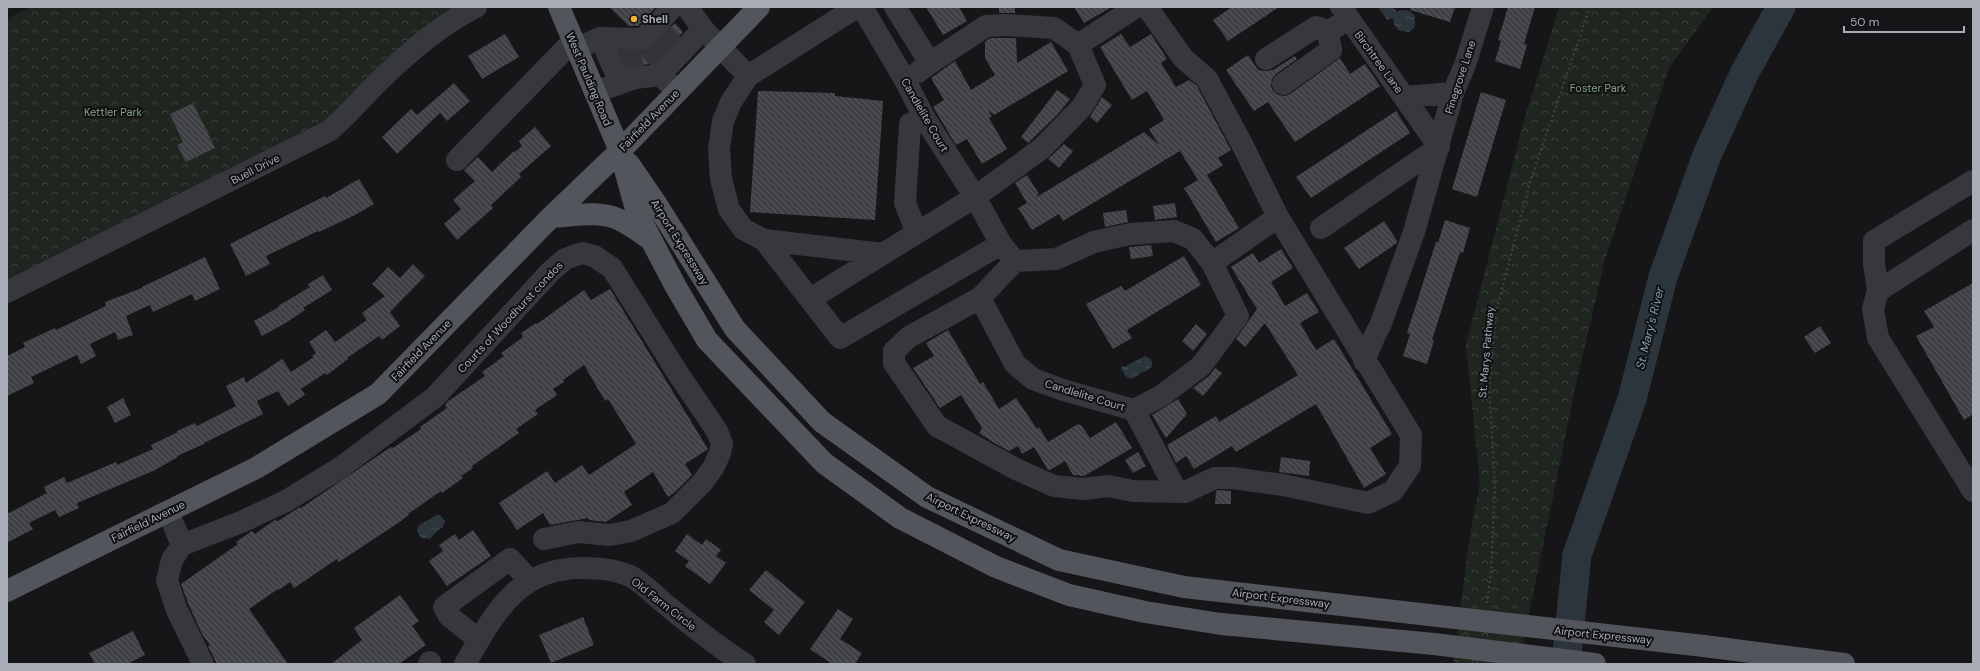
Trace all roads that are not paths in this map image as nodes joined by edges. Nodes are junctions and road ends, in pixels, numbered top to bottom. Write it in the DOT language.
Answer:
graph roads {
  1 [pos="476,7"];
  2 [pos="559,7"];
  3 [pos="673,7"];
  4 [pos="687,7"];
  5 [pos="758,7"];
  6 [pos="857,7"];
  7 [pos="862,7"];
  8 [pos="895,7"];
  9 [pos="1136,7"];
  10 [pos="1147,7"];
  11 [pos="1483,7"];
  12 [pos="1344,13"];
  13 [pos="703,29"];
  14 [pos="1328,32"];
  15 [pos="600,38"];
  16 [pos="575,45"];
  17 [pos="1078,45"];
  18 [pos="721,46"];
  19 [pos="1266,59"];
  20 [pos="669,61"];
  21 [pos="930,63"];
  22 [pos="748,76"];
  23 [pos="629,77"];
  24 [pos="906,82"];
  25 [pos="1283,84"];
  26 [pos="595,92"];
  27 [pos="677,92"];
  28 [pos="1454,93"];
  29 [pos="1404,97"];
  30 [pos="925,119"];
  31 [pos="1439,147"];
  32 [pos="620,151"];
  33 [pos="457,160"];
  34 [pos="1973,181"];
  35 [pos="975,197"];
  36 [pos="551,217"];
  37 [pos="1278,217"];
  38 [pos="1321,228"];
  39 [pos="1973,230"];
  40 [pos="917,234"];
  41 [pos="651,239"];
  42 [pos="764,240"];
  43 [pos="1001,244"];
  44 [pos="883,254"];
  45 [pos="1015,261"];
  46 [pos="1212,263"];
  47 [pos="1878,291"];
  48 [pos="7,292"];
  49 [pos="980,298"];
  50 [pos="810,299"];
  51 [pos="1364,361"];
  52 [pos="1134,410"];
  53 [pos="1973,491"];
  54 [pos="1177,492"];
  55 [pos="168,512"];
  56 [pos="610,535"];
  57 [pos="544,539"];
  58 [pos="182,545"];
  59 [pos="601,568"];
  60 [pos="529,580"];
  61 [pos="7,591"];
  62 [pos="479,640"];
  63 [pos="717,657"];
  64 [pos="203,664"];
  65 [pos="465,664"];
  66 [pos="745,664"];
  67 [pos="1595,664"];
  68 [pos="1844,664"];
  1 -- 48 [label="street, Buell Drive"];
  2 -- 16 [label="main road, West Paulding Road"];
  3 -- 15 [label="street"];
  4 -- 13 [label="street"];
  5 -- 18 [label="main road, Fairfield Avenue"];
  6 -- 22 [label="street"];
  7 -- 24 [label="street, Candlelite Court"];
  8 -- 21 [label="street"];
  9 -- 17 [label="street"];
  10 -- 37 [label="street"];
  11 -- 28 [label="street, Pinegrove Lane"];
  12 -- 14 [label="street"];
  12 -- 29 [label="street, Birchtree Lane"];
  13 -- 18 [label="street"];
  13 -- 20 [label="street"];
  14 -- 19 [label="street"];
  14 -- 25 [label="street"];
  15 -- 16 [label="street"];
  15 -- 23 [label="street"];
  16 -- 26 [label="main road, West Paulding Road"];
  16 -- 33 [label="street"];
  17 -- 21 [label="street"];
  17 -- 35 [label="street"];
  18 -- 22 [label="street"];
  18 -- 27 [label="main road, Fairfield Avenue"];
  20 -- 23 [label="street"];
  20 -- 27 [label="street"];
  21 -- 24 [label="street"];
  22 -- 42 [label="street"];
  23 -- 26 [label="street"];
  24 -- 30 [label="street, Candlelite Court"];
  26 -- 32 [label="main road, West Paulding Road"];
  27 -- 32 [label="main road, Fairfield Avenue"];
  28 -- 29 [label="street, Birchtree Lane"];
  28 -- 31 [label="street, Pinegrove Lane"];
  29 -- 31 [label="street"];
  30 -- 35 [label="street, Candlelite Court"];
  30 -- 40 [label="street"];
  31 -- 38 [label="street"];
  31 -- 51 [label="street, Pinegrove Lane"];
  32 -- 36 [label="main road, Fairfield Avenue"];
  32 -- 41 [label="main road, Airport Expressway"];
  32 -- 68 [label="main road, Airport Expressway, bridge"];
  34 -- 47 [label="street"];
  35 -- 40 [label="street"];
  35 -- 43 [label="street, Candlelite Court"];
  36 -- 41 [label="main road"];
  36 -- 55 [label="main road, Fairfield Avenue"];
  37 -- 46 [label="street"];
  37 -- 51 [label="street"];
  39 -- 47 [label="street"];
  40 -- 44 [label="street"];
  41 -- 67 [label="main road, Airport Expressway, bridge"];
  42 -- 44 [label="street"];
  42 -- 50 [label="street"];
  43 -- 45 [label="street, Candlelite Court"];
  43 -- 50 [label="street"];
  44 -- 50 [label="street"];
  45 -- 46 [label="street, Candlelite Court"];
  45 -- 49 [label="street"];
  46 -- 52 [label="street, Candlelite Court"];
  47 -- 53 [label="street"];
  49 -- 52 [label="street, Candlelite Court"];
  49 -- 54 [label="street"];
  51 -- 54 [label="street"];
  52 -- 54 [label="street"];
  55 -- 58 [label="street"];
  55 -- 61 [label="main road, Fairfield Avenue"];
  56 -- 57 [label="street, Courts of Woodhurst condos"];
  56 -- 58 [label="street, Courts of Woodhurst condos"];
  56 -- 59 [label="street"];
  58 -- 64 [label="street"];
  59 -- 60 [label="street, Old Farm Circle"];
  59 -- 63 [label="street, Old Farm Circle"];
  60 -- 62 [label="street, Old Farm Circle"];
  60 -- 62 [label="street"];
  62 -- 65 [label="street, Old Farm Circle"];
  63 -- 66 [label="street, Old Farm Circle"];
}
